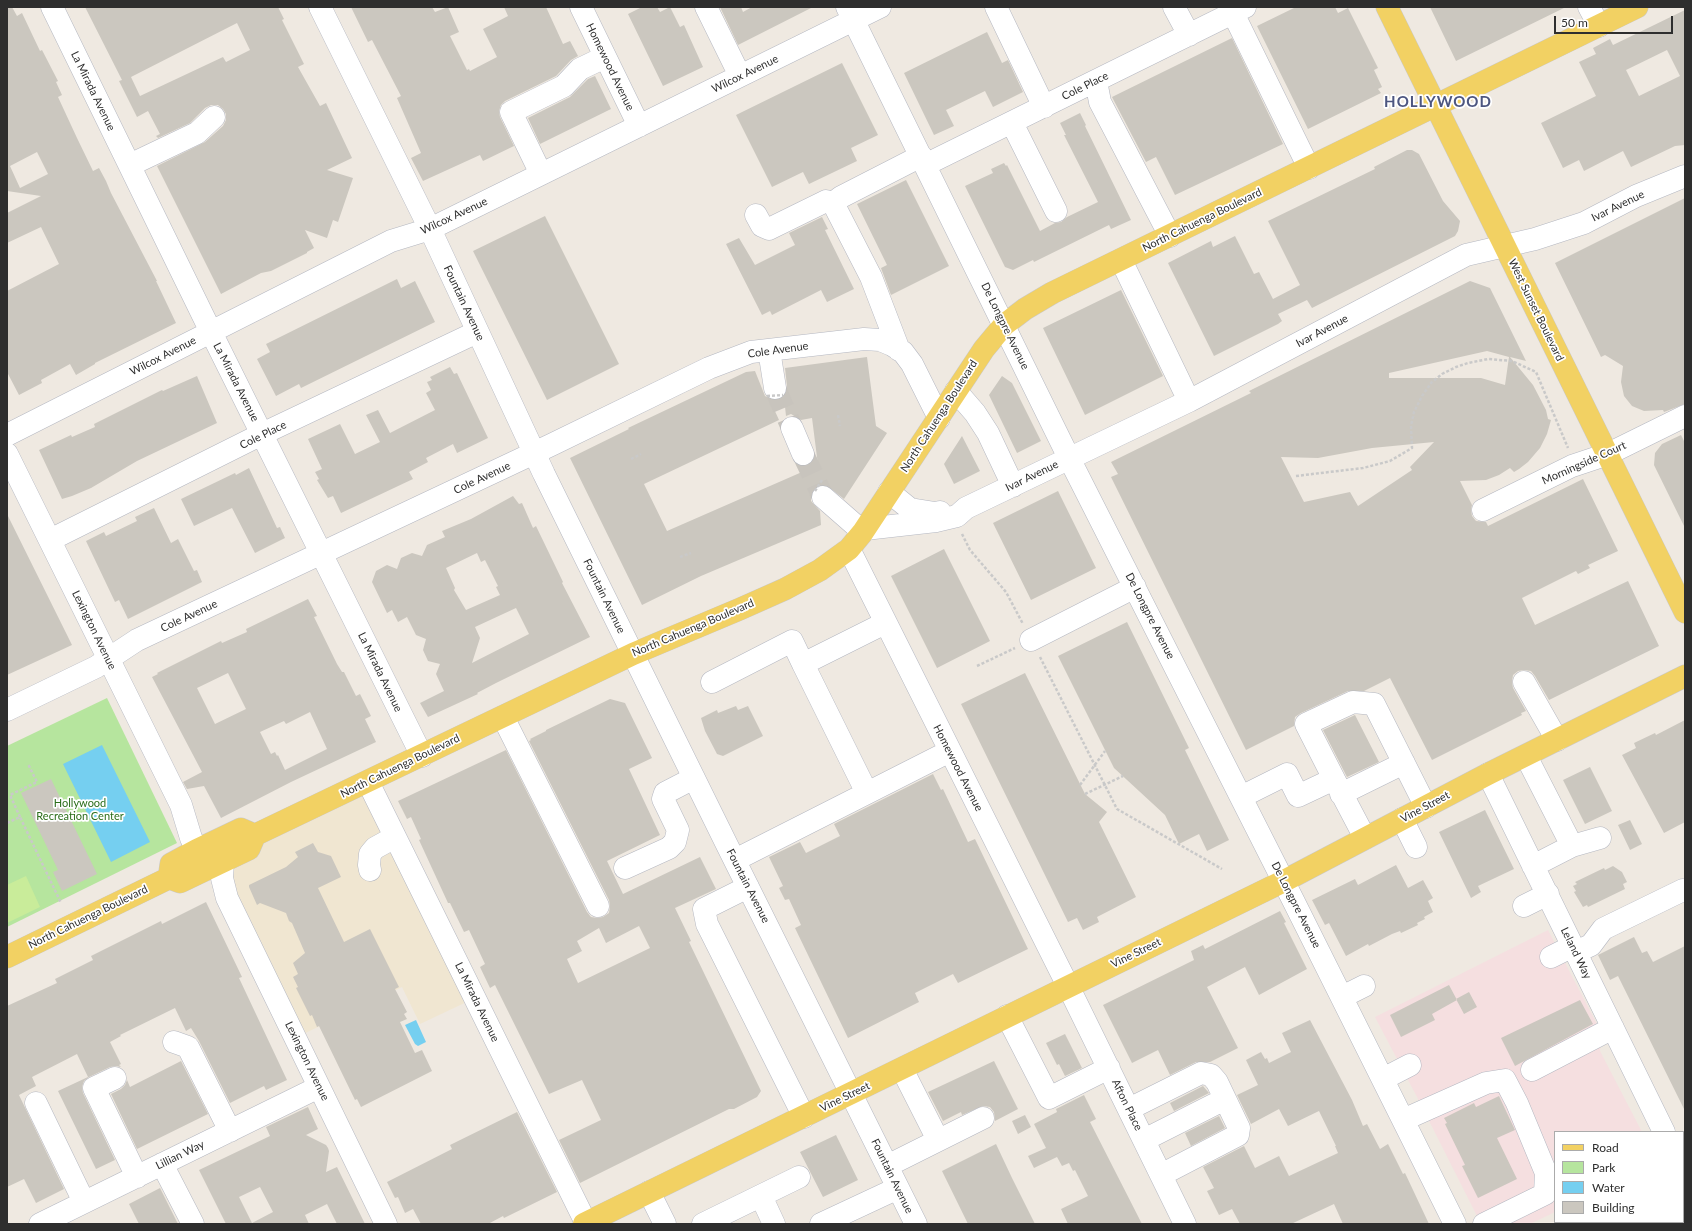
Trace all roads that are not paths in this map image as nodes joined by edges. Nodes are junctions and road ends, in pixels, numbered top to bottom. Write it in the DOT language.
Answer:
graph roads {
  1 [pos="52,7"];
  2 [pos="320,7"];
  3 [pos="581,7"];
  4 [pos="706,7"];
  5 [pos="880,7"];
  6 [pos="996,7"];
  7 [pos="1174,7"];
  8 [pos="1387,7"];
  9 [pos="1637,7"];
  10 [pos="1239,10"];
  11 [pos="851,14"];
  12 [pos="1594,16"];
  13 [pos="1189,35"];
  14 [pos="605,57"];
  15 [pos="740,76"];
  16 [pos="1096,81"];
  17 [pos="1436,106"];
  18 [pos="1044,107"];
  19 [pos="214,117"];
  20 [pos="1012,123"];
  21 [pos="639,126"];
  22 [pos="923,161"];
  23 [pos="130,166"];
  24 [pos="1309,168"];
  25 [pos="541,174"];
  26 [pos="1685,176"];
  27 [pos="832,202"];
  28 [pos="1056,211"];
  29 [pos="756,214"];
  30 [pos="430,229"];
  31 [pos="1170,236"];
  32 [pos="1504,245"];
  33 [pos="1121,260"];
  34 [pos="1004,325"];
  35 [pos="211,332"];
  36 [pos="477,332"];
  37 [pos="769,350"];
  38 [pos="899,350"];
  39 [pos="956,391"];
  40 [pos="775,393"];
  41 [pos="1188,401"];
  42 [pos="1685,416"];
  43 [pos="940,418"];
  44 [pos="792,428"];
  45 [pos="262,434"];
  46 [pos="7,435"];
  47 [pos="534,453"];
  48 [pos="7,454"];
  49 [pos="803,454"];
  50 [pos="1608,454"];
  51 [pos="1069,458"];
  52 [pos="1013,486"];
  53 [pos="820,489"];
  54 [pos="889,492"];
  55 [pos="966,508"];
  56 [pos="1483,510"];
  57 [pos="864,530"];
  58 [pos="50,540"];
  59 [pos="849,549"];
  60 [pos="321,553"];
  61 [pos="1135,587"];
  62 [pos="1685,612"];
  63 [pos="885,623"];
  64 [pos="1031,640"];
  65 [pos="633,654"];
  66 [pos="109,659"];
  67 [pos="803,664"];
  68 [pos="1685,676"];
  69 [pos="712,682"];
  70 [pos="1524,682"];
  71 [pos="7,710"];
  72 [pos="504,716"];
  73 [pos="1557,740"];
  74 [pos="950,751"];
  75 [pos="422,756"];
  76 [pos="1526,756"];
  77 [pos="1404,763"];
  78 [pos="1488,774"];
  79 [pos="694,778"];
  80 [pos="368,782"];
  81 [pos="1337,786"];
  82 [pos="867,793"];
  83 [pos="1241,797"];
  84 [pos="181,805"];
  85 [pos="1426,807"];
  86 [pos="1402,819"];
  87 [pos="255,835"];
  88 [pos="395,837"];
  89 [pos="1365,838"];
  90 [pos="1600,838"];
  91 [pos="221,839"];
  92 [pos="1572,846"];
  93 [pos="1416,847"];
  94 [pos="197,850"];
  95 [pos="735,860"];
  96 [pos="214,866"];
  97 [pos="1533,866"];
  98 [pos="626,868"];
  99 [pos="370,870"];
  100 [pos="169,878"];
  101 [pos="1284,881"];
  102 [pos="748,887"];
  103 [pos="1683,890"];
  104 [pos="1548,894"];
  105 [pos="598,906"];
  106 [pos="1524,906"];
  107 [pos="1575,949"];
  108 [pos="7,957"];
  109 [pos="1551,957"];
  110 [pos="1068,986"];
  111 [pos="1364,986"];
  112 [pos="1342,997"];
  113 [pos="1007,1016"];
  114 [pos="1614,1028"];
  115 [pos="174,1042"];
  116 [pos="1410,1066"];
  117 [pos="1109,1068"];
  118 [pos="902,1069"];
  119 [pos="1532,1070"];
  120 [pos="115,1078"];
  121 [pos="1383,1079"];
  122 [pos="319,1087"];
  123 [pos="851,1094"];
  124 [pos="1225,1099"];
  125 [pos="36,1103"];
  126 [pos="1129,1109"];
  127 [pos="804,1117"];
  128 [pos="983,1118"];
  129 [pos="1403,1120"];
  130 [pos="230,1131"];
  131 [pos="1664,1131"];
  132 [pos="938,1140"];
  133 [pos="1144,1140"];
  134 [pos="162,1164"];
  135 [pos="887,1166"];
  136 [pos="1161,1175"];
  137 [pos="137,1176"];
  138 [pos="799,1177"];
  139 [pos="898,1188"];
  140 [pos="1550,1191"];
  141 [pos="649,1192"];
  142 [pos="761,1196"];
  143 [pos="84,1202"];
  144 [pos="68,1218"];
  145 [pos="40,1224"];
  146 [pos="193,1224"];
  147 [pos="386,1224"];
  148 [pos="585,1224"];
  149 [pos="665,1224"];
  150 [pos="703,1224"];
  151 [pos="774,1224"];
  152 [pos="821,1224"];
  153 [pos="916,1224"];
  154 [pos="1185,1224"];
  155 [pos="1455,1224"];
  156 [pos="1484,1224"];
  1 -- 23 [label="street, La Mirada Avenue"];
  2 -- 30 [label="street, Fountain Avenue"];
  3 -- 14 [label="street, Homewood Avenue"];
  4 -- 15 [label="street"];
  5 -- 11 [label="street, Wilcox Avenue"];
  6 -- 18 [label="street"];
  7 -- 13 [label="street"];
  8 -- 17 [label="main road, West Sunset Boulevard"];
  9 -- 12 [label="main road, North Cahuenga Boulevard"];
  10 -- 13 [label="street, Cole Place"];
  10 -- 24 [label="street"];
  11 -- 15 [label="street, Wilcox Avenue"];
  11 -- 22 [label="street, De Longpre Avenue"];
  12 -- 17 [label="main road, North Cahuenga Boulevard"];
  13 -- 16 [label="street, Cole Place"];
  14 -- 21 [label="street, Homewood Avenue"];
  14 -- 25 [label="street"];
  15 -- 21 [label="street, Wilcox Avenue"];
  16 -- 18 [label="street, Cole Place"];
  16 -- 31 [label="street"];
  17 -- 24 [label="main road, North Cahuenga Boulevard"];
  17 -- 32 [label="main road, West Sunset Boulevard"];
  18 -- 20 [label="street, Cole Place"];
  19 -- 23 [label="street"];
  20 -- 22 [label="street, Cole Place"];
  20 -- 28 [label="street"];
  21 -- 25 [label="street, Wilcox Avenue"];
  22 -- 27 [label="street, Cole Place"];
  22 -- 34 [label="street, De Longpre Avenue"];
  23 -- 35 [label="street, La Mirada Avenue"];
  24 -- 31 [label="main road, North Cahuenga Boulevard"];
  25 -- 30 [label="street, Wilcox Avenue"];
  26 -- 32 [label="street, Ivar Avenue"];
  27 -- 29 [label="street, Cole Place"];
  27 -- 38 [label="street"];
  30 -- 35 [label="street, Wilcox Avenue"];
  30 -- 36 [label="street, Fountain Avenue"];
  31 -- 33 [label="main road, North Cahuenga Boulevard"];
  32 -- 41 [label="street, Ivar Avenue"];
  32 -- 50 [label="main road, West Sunset Boulevard"];
  33 -- 34 [label="main road, North Cahuenga Boulevard"];
  33 -- 41 [label="street"];
  34 -- 39 [label="main road, North Cahuenga Boulevard"];
  34 -- 51 [label="street, De Longpre Avenue"];
  35 -- 45 [label="street, La Mirada Avenue"];
  35 -- 46 [label="street, Wilcox Avenue"];
  36 -- 45 [label="street, Cole Place"];
  36 -- 47 [label="street, Fountain Avenue"];
  37 -- 38 [label="street, Cole Avenue"];
  37 -- 40 [label="street"];
  37 -- 47 [label="street, Cole Avenue"];
  38 -- 43 [label="street, Cole Avenue"];
  39 -- 43 [label="main road, North Cahuenga Boulevard"];
  39 -- 52 [label="street"];
  41 -- 51 [label="street, Ivar Avenue"];
  42 -- 50 [label="street, Morningside Court"];
  43 -- 54 [label="main road, North Cahuenga Boulevard"];
  44 -- 49 [label="street"];
  45 -- 58 [label="street, Cole Place"];
  45 -- 60 [label="street, La Mirada Avenue"];
  47 -- 60 [label="street, Cole Avenue"];
  47 -- 65 [label="street, Fountain Avenue"];
  48 -- 58 [label="street, Lexington Avenue"];
  50 -- 56 [label="street, Morningside Court"];
  50 -- 62 [label="main road, West Sunset Boulevard"];
  51 -- 52 [label="street, Ivar Avenue"];
  51 -- 61 [label="street, De Longpre Avenue"];
  52 -- 55 [label="street, Ivar Avenue"];
  53 -- 57 [label="street"];
  54 -- 55 [label="street, Ivar Avenue"];
  54 -- 57 [label="main road, North Cahuenga Boulevard"];
  55 -- 57 [label="street, Ivar Avenue"];
  57 -- 59 [label="main road, North Cahuenga Boulevard"];
  58 -- 66 [label="street, Lexington Avenue"];
  59 -- 63 [label="street, Homewood Avenue"];
  59 -- 65 [label="main road, North Cahuenga Boulevard"];
  60 -- 66 [label="street, Cole Avenue"];
  60 -- 75 [label="street, La Mirada Avenue"];
  61 -- 64 [label="street"];
  61 -- 83 [label="street, De Longpre Avenue"];
  63 -- 67 [label="street"];
  63 -- 74 [label="street, Homewood Avenue"];
  65 -- 72 [label="main road, North Cahuenga Boulevard"];
  65 -- 79 [label="street, Fountain Avenue"];
  66 -- 71 [label="street, Cole Avenue"];
  66 -- 84 [label="street, Lexington Avenue"];
  67 -- 69 [label="street"];
  67 -- 82 [label="street"];
  68 -- 73 [label="main road, Vine Street"];
  70 -- 73 [label="street"];
  72 -- 75 [label="main road, North Cahuenga Boulevard"];
  72 -- 105 [label="street"];
  73 -- 76 [label="main road, Vine Street"];
  74 -- 82 [label="street"];
  74 -- 110 [label="street, Homewood Avenue"];
  75 -- 80 [label="main road, North Cahuenga Boulevard"];
  76 -- 78 [label="main road, Vine Street"];
  76 -- 92 [label="street"];
  77 -- 81 [label="street"];
  77 -- 81 [label="street"];
  77 -- 85 [label="street"];
  78 -- 85 [label="main road, Vine Street"];
  78 -- 97 [label="street, Leland Way"];
  79 -- 95 [label="street, Fountain Avenue"];
  79 -- 98 [label="street"];
  80 -- 87 [label="main road, North Cahuenga Boulevard"];
  80 -- 88 [label="street, La Mirada Avenue"];
  81 -- 83 [label="street"];
  81 -- 89 [label="street"];
  82 -- 95 [label="street"];
  83 -- 101 [label="street, De Longpre Avenue"];
  84 -- 91 [label="street, Lexington Avenue"];
  84 -- 94 [label="street, Lexington Avenue"];
  85 -- 86 [label="main road, Vine Street"];
  86 -- 89 [label="main road, Vine Street"];
  86 -- 93 [label="street"];
  87 -- 91 [label="main road"];
  87 -- 96 [label="main road, North Cahuenga Boulevard"];
  88 -- 99 [label="street"];
  88 -- 148 [label="street, La Mirada Avenue"];
  89 -- 101 [label="main road, Vine Street"];
  90 -- 92 [label="street"];
  91 -- 94 [label="main road"];
  92 -- 97 [label="street"];
  94 -- 100 [label="main road"];
  95 -- 102 [label="street, Fountain Avenue"];
  96 -- 100 [label="main road, North Cahuenga Boulevard"];
  96 -- 122 [label="street, Lexington Avenue"];
  97 -- 104 [label="street, Leland Way"];
  100 -- 108 [label="main road, North Cahuenga Boulevard"];
  101 -- 110 [label="main road, Vine Street"];
  101 -- 112 [label="street, De Longpre Avenue"];
  102 -- 123 [label="street, Fountain Avenue"];
  102 -- 127 [label="street"];
  103 -- 107 [label="street"];
  104 -- 106 [label="street"];
  104 -- 107 [label="street, Leland Way"];
  107 -- 109 [label="street"];
  107 -- 114 [label="street, Leland Way"];
  110 -- 113 [label="main road, Vine Street"];
  110 -- 117 [label="street, Afton Place"];
  111 -- 112 [label="street"];
  112 -- 121 [label="street, De Longpre Avenue"];
  113 -- 117 [label="street"];
  113 -- 118 [label="main road, Vine Street"];
  114 -- 119 [label="street"];
  114 -- 131 [label="street, Leland Way"];
  115 -- 130 [label="street"];
  116 -- 121 [label="street"];
  117 -- 126 [label="street, Afton Place"];
  118 -- 123 [label="main road, Vine Street"];
  118 -- 132 [label="street"];
  120 -- 137 [label="street"];
  121 -- 129 [label="street, De Longpre Avenue"];
  122 -- 130 [label="street, Lillian Way"];
  122 -- 147 [label="street, Lexington Avenue"];
  123 -- 127 [label="main road, Vine Street"];
  123 -- 135 [label="street, Fountain Avenue"];
  124 -- 126 [label="street"];
  124 -- 133 [label="street"];
  124 -- 136 [label="street"];
  125 -- 143 [label="street"];
  126 -- 133 [label="street, Afton Place"];
  127 -- 141 [label="main road, Vine Street"];
  128 -- 132 [label="street"];
  129 -- 140 [label="street"];
  129 -- 155 [label="street, De Longpre Avenue"];
  130 -- 134 [label="street, Lillian Way"];
  132 -- 135 [label="street"];
  133 -- 136 [label="street, Afton Place"];
  134 -- 137 [label="street, Lillian Way"];
  134 -- 146 [label="street"];
  135 -- 139 [label="street, Fountain Avenue"];
  136 -- 154 [label="street, Afton Place"];
  137 -- 143 [label="street, Lillian Way"];
  138 -- 142 [label="street"];
  139 -- 152 [label="street"];
  139 -- 153 [label="street, Fountain Avenue"];
  140 -- 156 [label="street"];
  141 -- 148 [label="main road, Vine Street"];
  141 -- 149 [label="street"];
  142 -- 150 [label="street"];
  142 -- 151 [label="street"];
  143 -- 144 [label="street, Lillian Way"];
  144 -- 145 [label="street, Lillian Way"];
}
